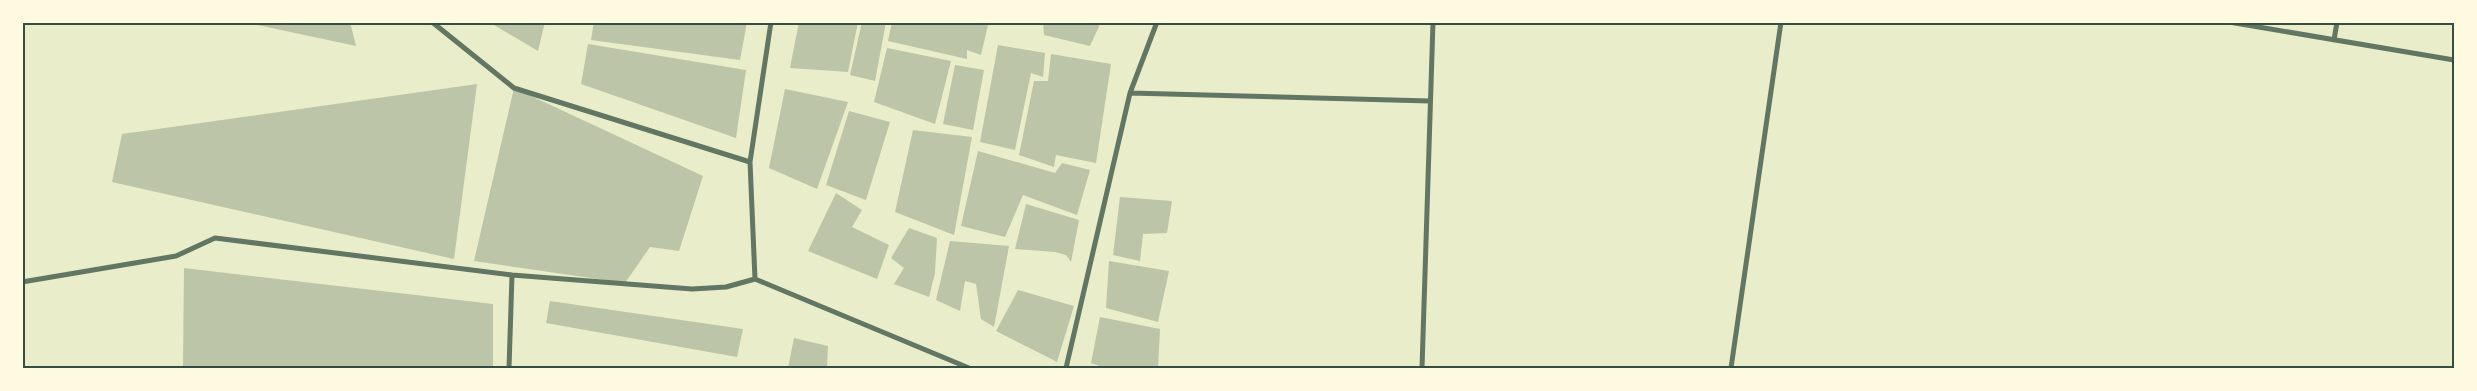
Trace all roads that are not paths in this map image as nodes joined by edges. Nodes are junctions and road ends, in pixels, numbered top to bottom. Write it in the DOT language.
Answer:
graph roads {
  1 [pos="432,22"];
  2 [pos="771,22"];
  3 [pos="1156,22"];
  4 [pos="1433,22"];
  5 [pos="1781,22"];
  6 [pos="2228,22"];
  7 [pos="2336,22"];
  8 [pos="2334,40"];
  9 [pos="2454,60"];
  10 [pos="1130,93"];
  11 [pos="1430,101"];
  12 [pos="750,162"];
  13 [pos="512,275"];
  14 [pos="755,279"];
  15 [pos="22,282"];
  16 [pos="509,368"];
  17 [pos="969,368"];
  18 [pos="1066,368"];
  19 [pos="1422,368"];
  20 [pos="1731,368"];
  1 -- 12 [label="street"];
  2 -- 12 [label="street"];
  3 -- 10 [label="street"];
  4 -- 11 [label="street"];
  5 -- 20 [label="street"];
  6 -- 8 [label="street"];
  7 -- 8 [label="street"];
  8 -- 9 [label="street"];
  10 -- 11 [label="street"];
  10 -- 18 [label="street"];
  11 -- 19 [label="street"];
  12 -- 14 [label="street"];
  13 -- 14 [label="street"];
  13 -- 15 [label="street"];
  13 -- 16 [label="street"];
  14 -- 17 [label="street"];
}
